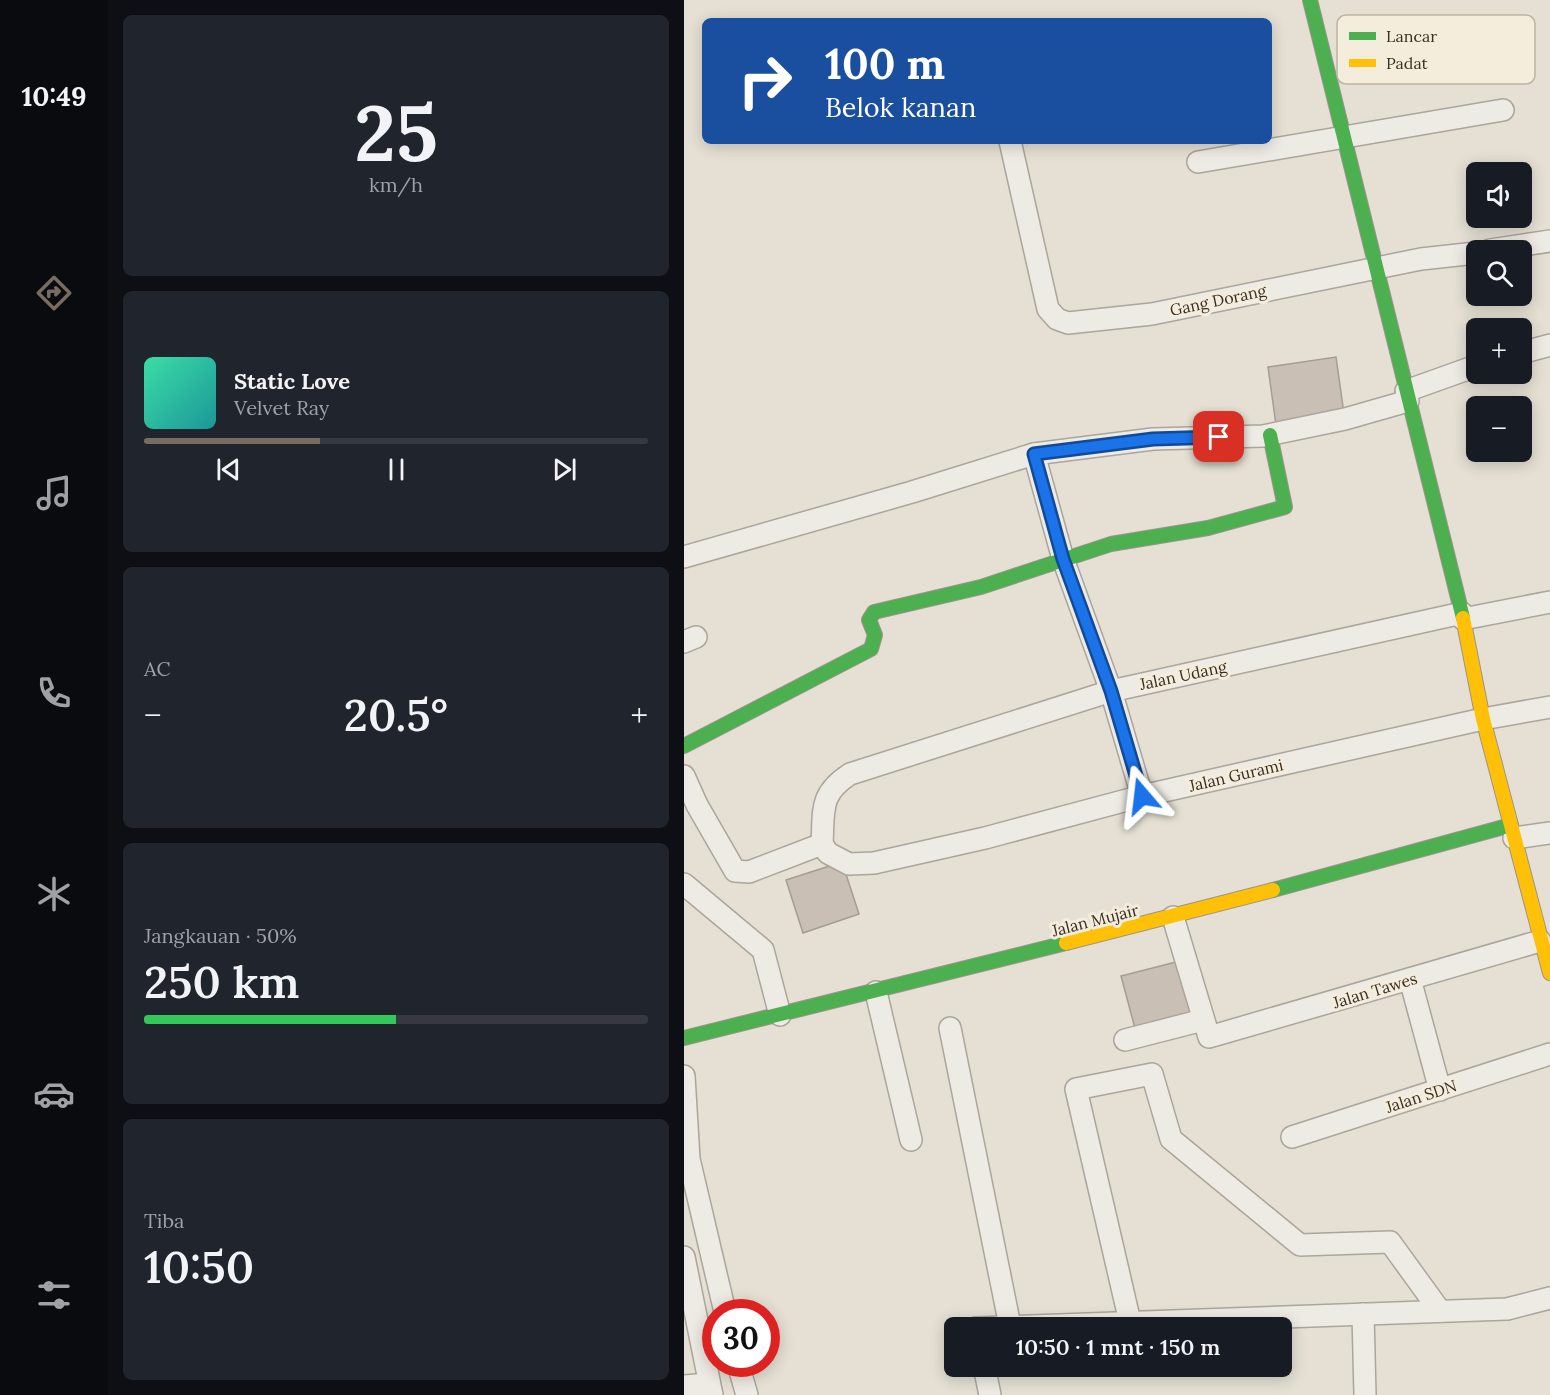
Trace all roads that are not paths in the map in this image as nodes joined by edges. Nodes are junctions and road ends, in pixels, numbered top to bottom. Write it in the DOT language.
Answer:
graph roads {
  1 [pos="1310,0"];
  2 [pos="1503,110"];
  3 [pos="1346,139"];
  4 [pos="1011,144"];
  5 [pos="1198,162"];
  6 [pos="1550,241"];
  7 [pos="1532,244"];
  8 [pos="1466,254"];
  9 [pos="1378,269"];
  10 [pos="1550,345"];
  11 [pos="1532,350"];
  12 [pos="1466,370"];
  13 [pos="1407,396"];
  14 [pos="1270,435"];
  15 [pos="1034,454"];
  16 [pos="684,557"];
  17 [pos="1063,559"];
  18 [pos="1550,602"];
  19 [pos="1462,616"];
  20 [pos="1111,691"];
  21 [pos="1550,707"];
  22 [pos="1483,719"];
  23 [pos="684,746"];
  24 [pos="684,776"];
  25 [pos="1142,796"];
  26 [pos="691,811"];
  27 [pos="1513,832"];
  28 [pos="1550,833"];
  29 [pos="822,844"];
  30 [pos="684,884"];
  31 [pos="1173,917"];
  32 [pos="1540,941"];
  33 [pos="1550,973"];
  34 [pos="1410,979"];
  35 [pos="876,992"];
  36 [pos="777,1016"];
  37 [pos="950,1028"];
  38 [pos="1206,1029"];
  39 [pos="684,1038"];
  40 [pos="1125,1040"];
  41 [pos="1550,1054"];
  42 [pos="684,1076"];
  43 [pos="1440,1090"];
  44 [pos="1292,1137"];
  45 [pos="911,1140"];
  46 [pos="685,1264"];
  47 [pos="1550,1298"];
  48 [pos="722,1299"];
  49 [pos="1440,1311"];
  50 [pos="1363,1314"];
  51 [pos="1008,1317"];
  52 [pos="1129,1317"];
  53 [pos="1276,1317"];
  54 [pos="742,1377"];
  55 [pos="986,1377"];
  56 [pos="684,1386"];
  57 [pos="711,1390"];
  58 [pos="747,1395"];
  59 [pos="990,1395"];
  60 [pos="1365,1395"];
  1 -- 3 [label="street"];
  2 -- 3 [label="street"];
  3 -- 5 [label="street"];
  3 -- 9 [label="street"];
  4 -- 9 [label="street, Gang Dorang"];
  6 -- 7 [label="street"];
  8 -- 9 [label="street, Gang Dorang"];
  9 -- 13 [label="street"];
  10 -- 11 [label="street"];
  12 -- 13 [label="street"];
  13 -- 14 [label="street"];
  13 -- 19 [label="street"];
  14 -- 15 [label="street"];
  14 -- 17 [label="street"];
  15 -- 16 [label="street"];
  15 -- 17 [label="street"];
  17 -- 20 [label="street"];
  17 -- 23 [label="street"];
  18 -- 19 [label="street, Jalan Udang"];
  19 -- 20 [label="street, Jalan Udang"];
  19 -- 22 [label="street"];
  20 -- 25 [label="street"];
  20 -- 29 [label="street, Jalan Udang"];
  21 -- 22 [label="street, Jalan Gurami"];
  22 -- 25 [label="street, Jalan Gurami"];
  22 -- 27 [label="street"];
  24 -- 26 [label="street"];
  25 -- 29 [label="street, Jalan Gurami"];
  26 -- 29 [label="street"];
  27 -- 28 [label="street"];
  27 -- 31 [label="street, Jalan Mujair"];
  27 -- 32 [label="street"];
  30 -- 36 [label="street"];
  31 -- 35 [label="street, Jalan Mujair"];
  31 -- 38 [label="street"];
  32 -- 33 [label="street"];
  32 -- 34 [label="street, Jalan Tawes"];
  34 -- 38 [label="street, Jalan Tawes"];
  34 -- 43 [label="street"];
  35 -- 36 [label="street, Jalan Mujair"];
  35 -- 45 [label="street"];
  36 -- 39 [label="street, Jalan Mujair"];
  37 -- 51 [label="street"];
  38 -- 40 [label="street, Jalan Tawes"];
  41 -- 43 [label="street, Jalan SDN"];
  42 -- 48 [label="street"];
  43 -- 44 [label="street, Jalan SDN"];
  46 -- 57 [label="street"];
  47 -- 49 [label="street"];
  49 -- 50 [label="street"];
  49 -- 52 [label="street"];
  50 -- 53 [label="street"];
  50 -- 60 [label="street"];
  54 -- 58 [label="street"];
  55 -- 59 [label="street"];
  56 -- 57 [label="street"];
}
